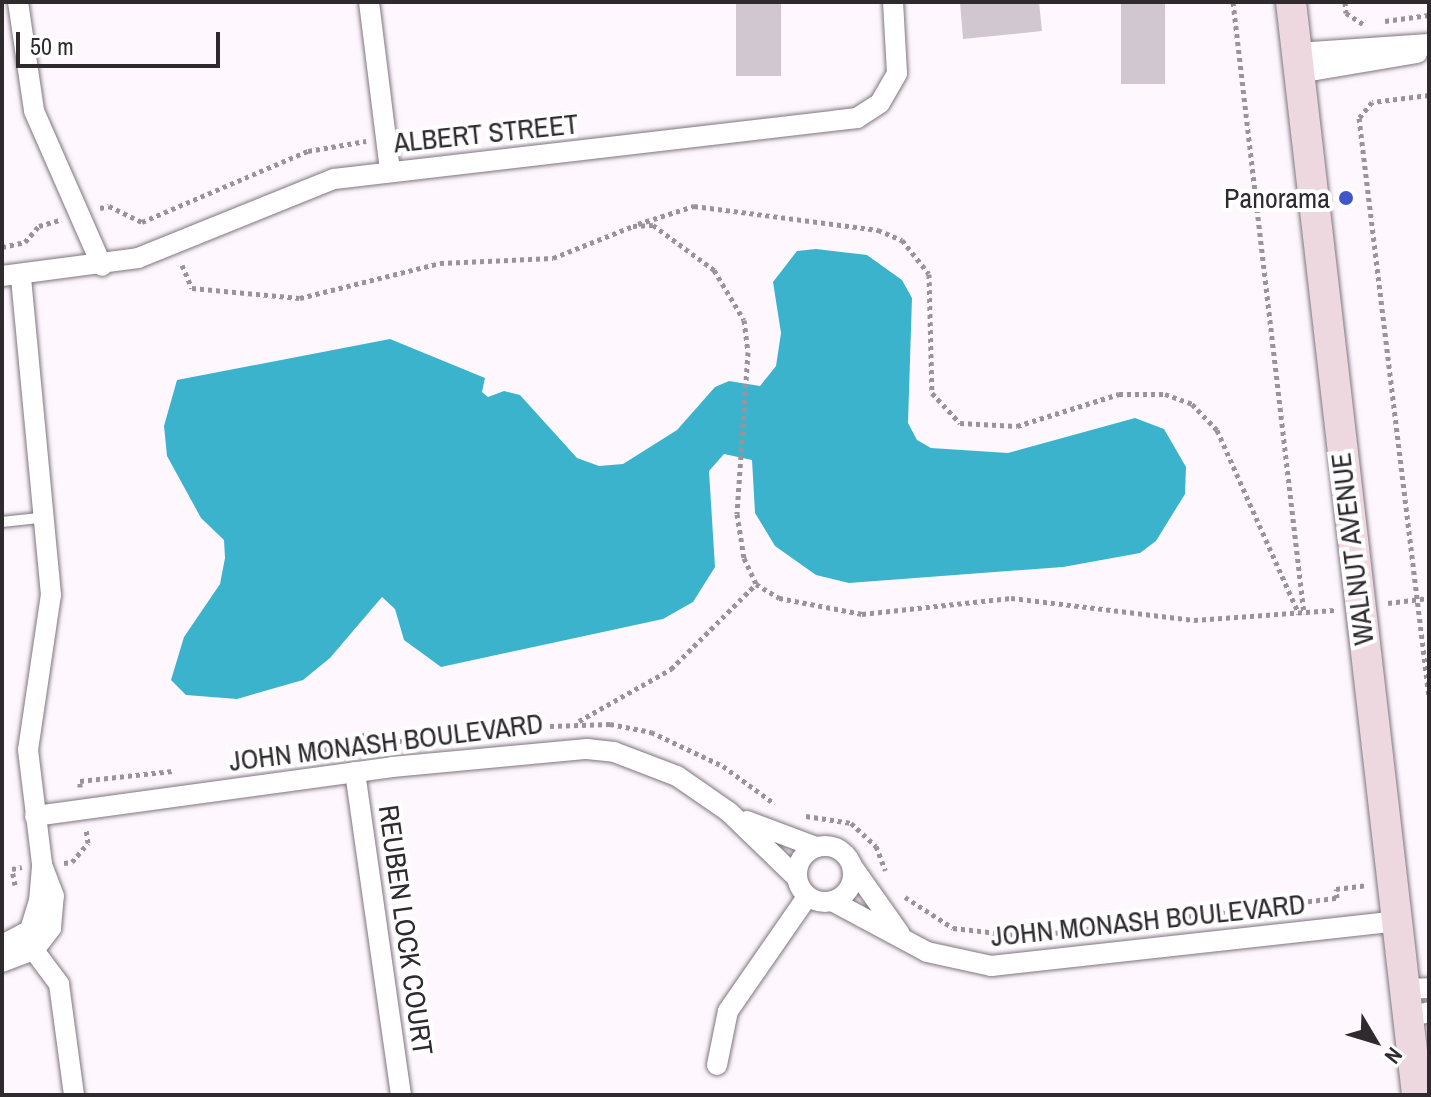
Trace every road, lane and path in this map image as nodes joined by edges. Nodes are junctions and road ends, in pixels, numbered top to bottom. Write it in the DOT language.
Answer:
graph roads {
  1 [pos="18,2"];
  2 [pos="369,2"];
  3 [pos="893,2"];
  4 [pos="1233,2"];
  5 [pos="1291,2"];
  6 [pos="1429,15"];
  7 [pos="1364,24"];
  8 [pos="1429,44"];
  9 [pos="1429,50"];
  10 [pos="1298,63"];
  11 [pos="1429,95"];
  12 [pos="385,138"];
  13 [pos="390,171"];
  14 [pos="77,215"];
  15 [pos="163,215"];
  16 [pos="633,226"];
  17 [pos="174,246"];
  18 [pos="2,247"];
  19 [pos="102,266"];
  20 [pos="11,275"];
  21 [pos="48,517"];
  22 [pos="2,522"];
  23 [pos="756,584"];
  24 [pos="1429,598"];
  25 [pos="1417,599"];
  26 [pos="1358,607"];
  27 [pos="1301,614"];
  28 [pos="1429,697"];
  29 [pos="578,722"];
  30 [pos="355,772"];
  31 [pos="729,812"];
  32 [pos="35,816"];
  33 [pos="816,847"];
  34 [pos="852,866"];
  35 [pos="797,878"];
  36 [pos="807,897"];
  37 [pos="832,901"];
  38 [pos="1397,921"];
  39 [pos="908,943"];
  40 [pos="29,944"];
  41 [pos="2,945"];
  42 [pos="2,962"];
  43 [pos="1418,1002"];
  44 [pos="717,1065"];
  45 [pos="74,1095"];
  46 [pos="401,1095"];
  47 [pos="1417,1095"];
  1 -- 14 [label="street"];
  2 -- 12 [label="street"];
  3 -- 13 [label="street, ALBERT STREET"];
  4 -- 27 [label="path"];
  5 -- 10 [label="street, WALNUT AVENUE"];
  6 -- 7 [label="path"];
  8 -- 10 [label="street"];
  9 -- 10 [label="street"];
  10 -- 26 [label="street, WALNUT AVENUE"];
  11 -- 25 [label="path"];
  12 -- 13 [label="street"];
  12 -- 15 [label="path"];
  13 -- 17 [label="street, ALBERT STREET"];
  14 -- 15 [label="path"];
  14 -- 18 [label="path"];
  14 -- 19 [label="street"];
  15 -- 17 [label="path"];
  16 -- 17 [label="path"];
  16 -- 23 [label="path"];
  16 -- 27 [label="path"];
  17 -- 19 [label="street, ALBERT STREET"];
  19 -- 20 [label="street, ALBERT STREET"];
  20 -- 21 [label="street"];
  21 -- 22 [label="lane"];
  21 -- 32 [label="street"];
  23 -- 27 [label="path"];
  23 -- 29 [label="path"];
  24 -- 25 [label="path"];
  25 -- 26 [label="path"];
  25 -- 28 [label="path"];
  26 -- 27 [label="path"];
  26 -- 38 [label="street, WALNUT AVENUE"];
  30 -- 31 [label="street, JOHN MONASH BOULEVARD"];
  30 -- 32 [label="street, JOHN MONASH BOULEVARD"];
  30 -- 46 [label="street, REUBEN LOCK COURT"];
  31 -- 33 [label="street, JOHN MONASH BOULEVARD"];
  31 -- 35 [label="street, JOHN MONASH BOULEVARD"];
  32 -- 40 [label="street"];
  33 -- 34 [label="street"];
  33 -- 35 [label="street"];
  34 -- 37 [label="street"];
  34 -- 39 [label="street"];
  35 -- 36 [label="street"];
  36 -- 37 [label="street"];
  36 -- 44 [label="street"];
  37 -- 39 [label="street, JOHN MONASH BOULEVARD"];
  38 -- 39 [label="street, JOHN MONASH BOULEVARD"];
  38 -- 43 [label="street, WALNUT AVENUE"];
  40 -- 41 [label="street"];
  40 -- 42 [label="street"];
  40 -- 45 [label="street"];
  43 -- 47 [label="street, WALNUT AVENUE"];
}
